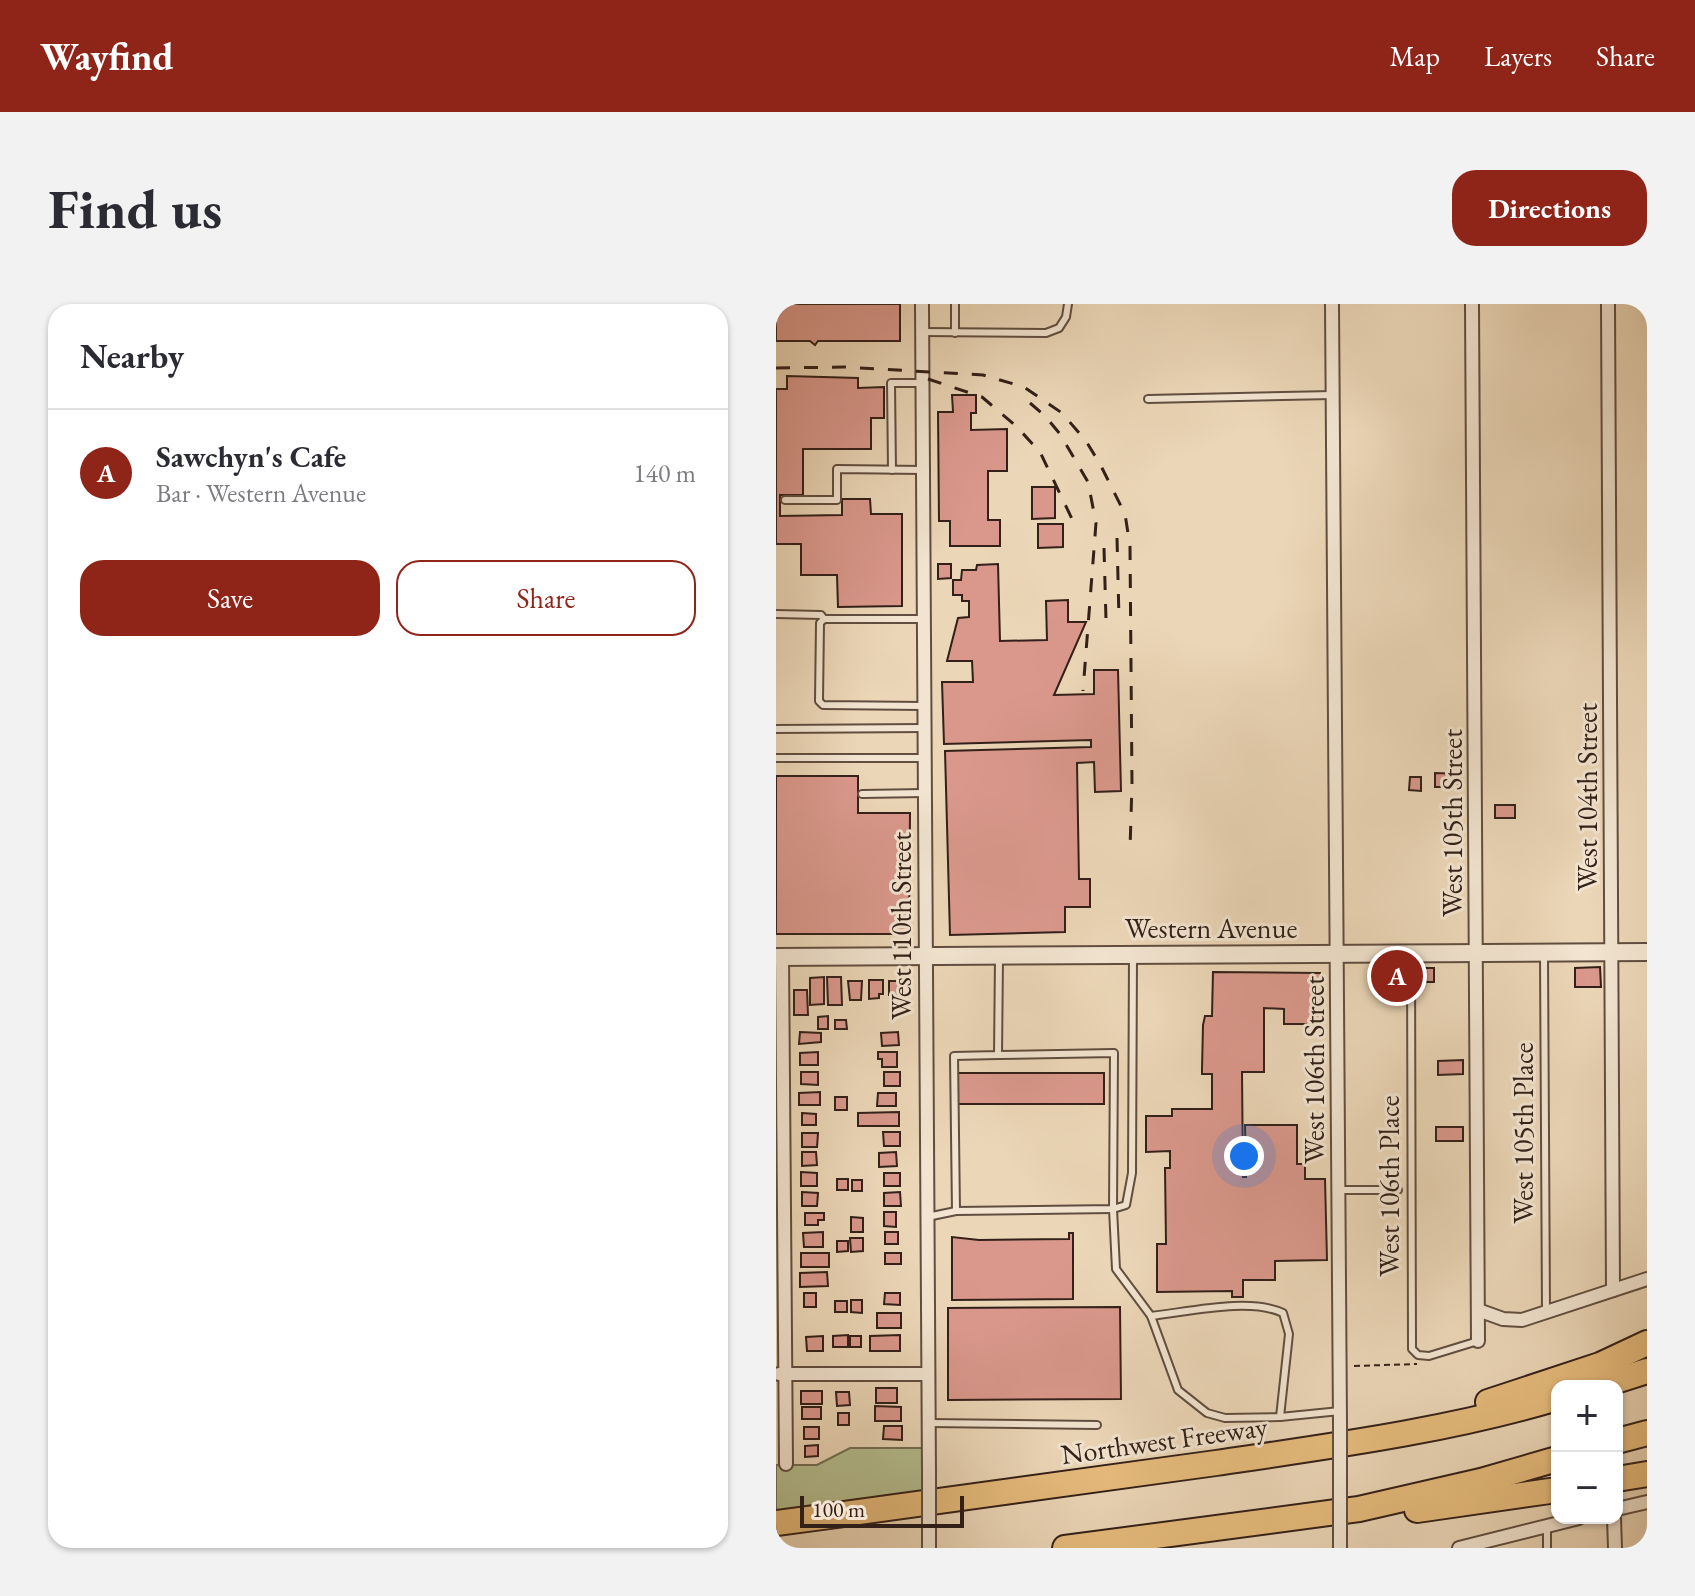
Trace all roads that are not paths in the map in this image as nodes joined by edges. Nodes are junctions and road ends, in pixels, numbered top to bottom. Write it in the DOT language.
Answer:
graph roads {
  1 [pos="922,304"];
  2 [pos="955,304"];
  3 [pos="1068,304"];
  4 [pos="1332,304"];
  5 [pos="1472,304"];
  6 [pos="1608,304"];
  7 [pos="922,332"];
  8 [pos="955,333"];
  9 [pos="922,383"];
  10 [pos="1333,395"];
  11 [pos="1148,399"];
  12 [pos="892,470"];
  13 [pos="923,470"];
  14 [pos="785,500"];
  15 [pos="776,614"];
  16 [pos="824,619"];
  17 [pos="923,619"];
  18 [pos="924,706"];
  19 [pos="924,728"];
  20 [pos="776,729"];
  21 [pos="776,758"];
  22 [pos="924,758"];
  23 [pos="925,793"];
  24 [pos="862,794"];
  25 [pos="1477,951"];
  26 [pos="1411,952"];
  27 [pos="1544,952"];
  28 [pos="1612,952"];
  29 [pos="1647,952"];
  30 [pos="1338,953"];
  31 [pos="1133,954"];
  32 [pos="925,955"];
  33 [pos="999,955"];
  34 [pos="779,957"];
  35 [pos="998,1055"];
  36 [pos="1338,1190"];
  37 [pos="1398,1190"];
  38 [pos="1113,1209"];
  39 [pos="956,1211"];
  40 [pos="927,1217"];
  41 [pos="1647,1279"];
  42 [pos="1613,1290"];
  43 [pos="1478,1310"];
  44 [pos="1546,1313"];
  45 [pos="1151,1316"];
  46 [pos="1478,1341"];
  47 [pos="1647,1343"];
  48 [pos="1647,1371"];
  49 [pos="780,1374"];
  50 [pos="928,1374"];
  51 [pos="1619,1380"];
  52 [pos="1551,1400"];
  53 [pos="1340,1416"];
  54 [pos="1280,1417"];
  55 [pos="928,1423"];
  56 [pos="1097,1425"];
  57 [pos="1647,1433"];
  58 [pos="1623,1439"];
  59 [pos="1373,1440"];
  60 [pos="1551,1461"];
  61 [pos="786,1464"];
  62 [pos="1647,1474"];
  63 [pos="1623,1478"];
  64 [pos="1551,1491"];
  65 [pos="1647,1502"];
  66 [pos="1623,1508"];
  67 [pos="880,1509"];
  68 [pos="1359,1509"];
  69 [pos="776,1513"];
  70 [pos="776,1523"];
  71 [pos="1552,1524"];
  72 [pos="1614,1524"];
  73 [pos="1547,1525"];
  74 [pos="1340,1541"];
  75 [pos="1480,1545"];
  76 [pos="929,1548"];
  77 [pos="1065,1548"];
  78 [pos="1459,1548"];
  79 [pos="1547,1548"];
  80 [pos="1615,1548"];
  1 -- 7 [label="street, West 110th Street"];
  2 -- 8 [label="lane"];
  3 -- 8 [label="lane"];
  4 -- 10 [label="street, West 106th Street"];
  5 -- 25 [label="street, West 105th Street"];
  6 -- 28 [label="street, West 104th Street"];
  7 -- 8 [label="lane"];
  7 -- 9 [label="street, West 110th Street"];
  9 -- 12 [label="lane"];
  9 -- 13 [label="street, West 110th Street"];
  10 -- 11 [label="lane"];
  10 -- 30 [label="street, West 106th Street"];
  12 -- 13 [label="lane"];
  12 -- 14 [label="lane"];
  13 -- 17 [label="street, West 110th Street"];
  15 -- 16 [label="lane"];
  16 -- 17 [label="lane"];
  16 -- 18 [label="lane"];
  17 -- 18 [label="street, West 110th Street"];
  18 -- 19 [label="street, West 110th Street"];
  19 -- 20 [label="lane"];
  19 -- 22 [label="street, West 110th Street"];
  21 -- 22 [label="lane"];
  22 -- 23 [label="street, West 110th Street"];
  23 -- 24 [label="lane"];
  23 -- 32 [label="street, West 110th Street"];
  25 -- 26 [label="street, Western Avenue"];
  25 -- 27 [label="street, Western Avenue"];
  25 -- 43 [label="street, West 105th Street"];
  26 -- 30 [label="street, Western Avenue"];
  26 -- 46 [label="lane, West 106th Place"];
  27 -- 28 [label="street, Western Avenue"];
  27 -- 44 [label="lane, West 105th Place"];
  28 -- 29 [label="street, Western Avenue"];
  28 -- 42 [label="street, West 104th Street"];
  30 -- 31 [label="street, Western Avenue"];
  30 -- 36 [label="street, West 106th Street"];
  31 -- 33 [label="street, Western Avenue"];
  31 -- 38 [label="lane"];
  32 -- 33 [label="street, Western Avenue"];
  32 -- 34 [label="street, Western Avenue"];
  32 -- 40 [label="street, West 110th Street"];
  33 -- 35 [label="lane"];
  34 -- 49 [label="street"];
  35 -- 38 [label="lane"];
  35 -- 39 [label="lane"];
  36 -- 37 [label="lane"];
  36 -- 53 [label="street, West 106th Street"];
  38 -- 39 [label="lane"];
  38 -- 45 [label="lane"];
  39 -- 40 [label="lane"];
  40 -- 50 [label="street, West 110th Street"];
  41 -- 42 [label="street"];
  42 -- 44 [label="street"];
  43 -- 44 [label="street"];
  43 -- 46 [label="street, West 105th Street"];
  45 -- 54 [label="lane"];
  45 -- 54 [label="lane"];
  47 -- 59 [label="highway"];
  48 -- 51 [label="highway"];
  49 -- 50 [label="street"];
  49 -- 61 [label="street"];
  50 -- 55 [label="street, West 110th Street"];
  52 -- 59 [label="highway, Northwest Freeway"];
  53 -- 54 [label="lane"];
  53 -- 74 [label="street, West 106th Street, bridge"];
  55 -- 56 [label="lane"];
  55 -- 76 [label="street, West 110th Street, bridge"];
  57 -- 58 [label="highway"];
  59 -- 67 [label="highway, Northwest Freeway"];
  60 -- 68 [label="highway"];
  62 -- 63 [label="highway"];
  64 -- 68 [label="highway"];
  65 -- 66 [label="street"];
  67 -- 69 [label="highway"];
  67 -- 70 [label="highway, Northwest Freeway"];
  68 -- 77 [label="highway"];
  71 -- 73 [label="street"];
  72 -- 80 [label="street"];
  73 -- 75 [label="street"];
  73 -- 79 [label="lane"];
  75 -- 78 [label="street"];
}
